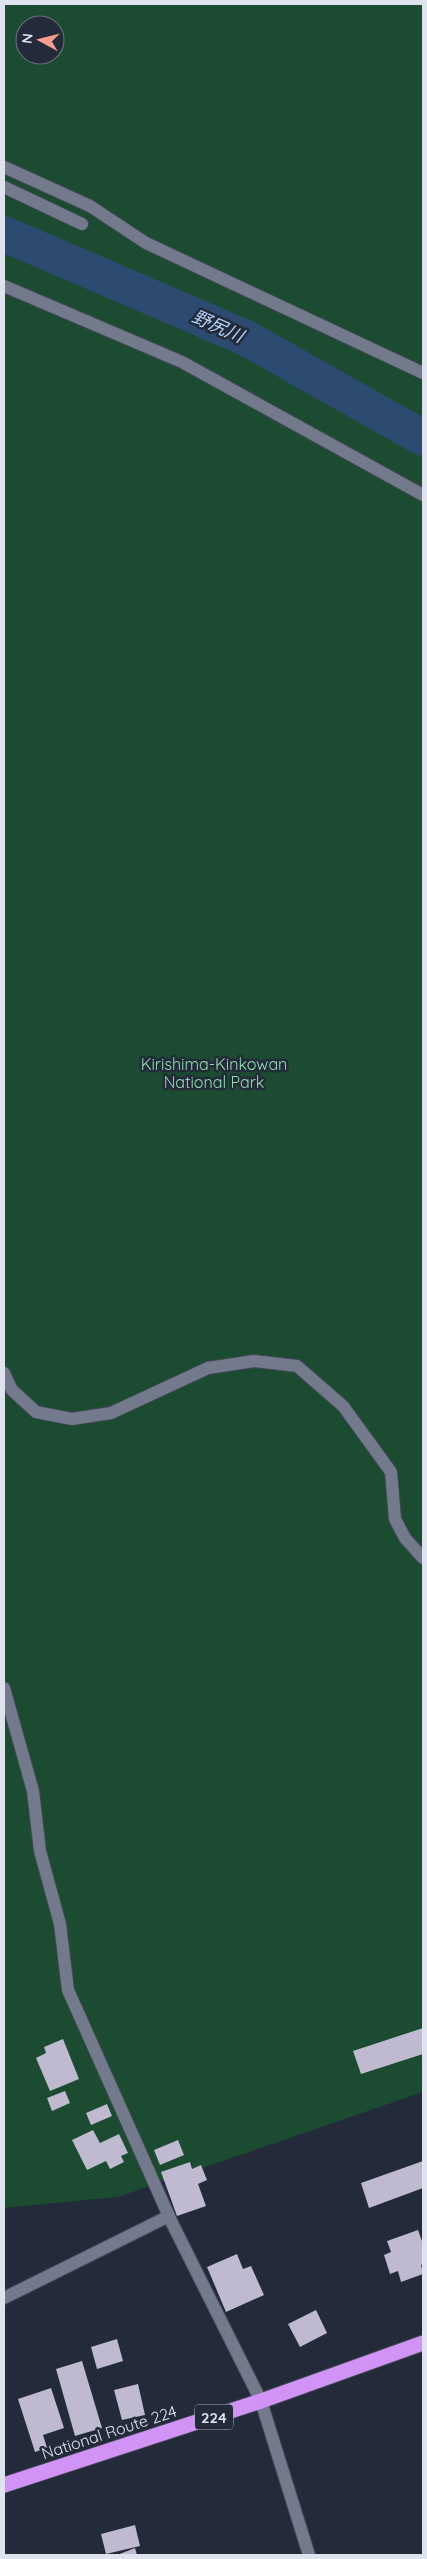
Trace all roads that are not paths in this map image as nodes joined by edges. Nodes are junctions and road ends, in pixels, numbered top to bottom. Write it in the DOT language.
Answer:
graph roads {
  1 [pos="4,167"];
  2 [pos="4,187"];
  3 [pos="82,224"];
  4 [pos="4,286"];
  5 [pos="423,373"];
  6 [pos="423,495"];
  7 [pos="4,1373"];
  8 [pos="423,1558"];
  9 [pos="4,1688"];
  10 [pos="170,2216"];
  11 [pos="4,2298"];
  12 [pos="423,2343"];
  13 [pos="261,2402"];
  14 [pos="4,2485"];
  15 [pos="309,2555"];
  1 -- 5 [label="lane"];
  2 -- 3 [label="lane"];
  4 -- 6 [label="lane"];
  7 -- 8 [label="lane"];
  9 -- 10 [label="lane"];
  10 -- 11 [label="lane"];
  10 -- 13 [label="lane"];
  12 -- 13 [label="highway, National Route 224 / 224"];
  13 -- 14 [label="highway, National Route 224 / 224"];
  13 -- 15 [label="lane"];
}
